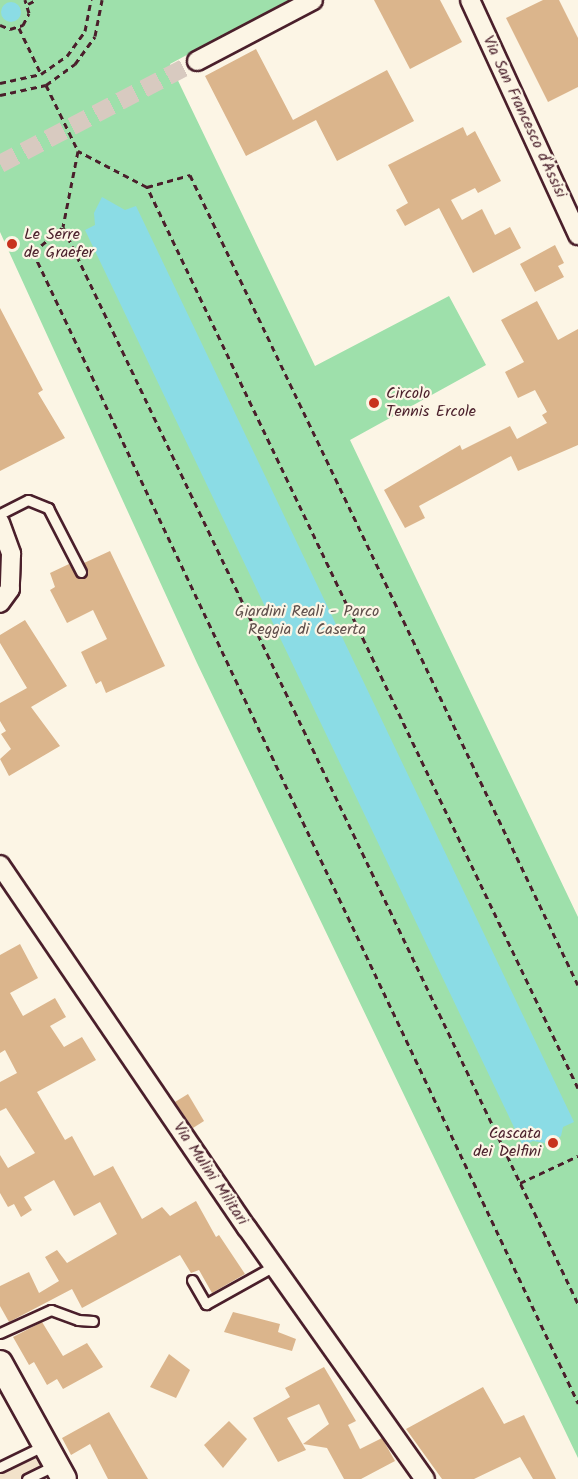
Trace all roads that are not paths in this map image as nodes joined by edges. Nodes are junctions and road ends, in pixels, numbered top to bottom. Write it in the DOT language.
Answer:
graph roads {
  1 [pos="313,0"];
  2 [pos="470,0"];
  3 [pos="197,61"];
  4 [pos="578,235"];
  5 [pos="0,514"];
  6 [pos="0,524"];
  7 [pos="81,572"];
  8 [pos="0,603"];
  9 [pos="0,865"];
  10 [pos="274,1266"];
  11 [pos="192,1280"];
  12 [pos="93,1321"];
  13 [pos="0,1333"];
  14 [pos="0,1363"];
  15 [pos="55,1463"];
  16 [pos="0,1467"];
  17 [pos="27,1479"];
  18 [pos="425,1479"];
  1 -- 3 [label="street"];
  2 -- 4 [label="street, Via San Francesco d'Assisi"];
  5 -- 7 [label="lane"];
  6 -- 8 [label="street"];
  9 -- 10 [label="street, Via Mulini Militari"];
  10 -- 11 [label="lane"];
  10 -- 18 [label="street, Via Mulini Militari"];
  12 -- 13 [label="lane"];
  14 -- 15 [label="street"];
  15 -- 16 [label="lane"];
  15 -- 17 [label="lane"];
}
